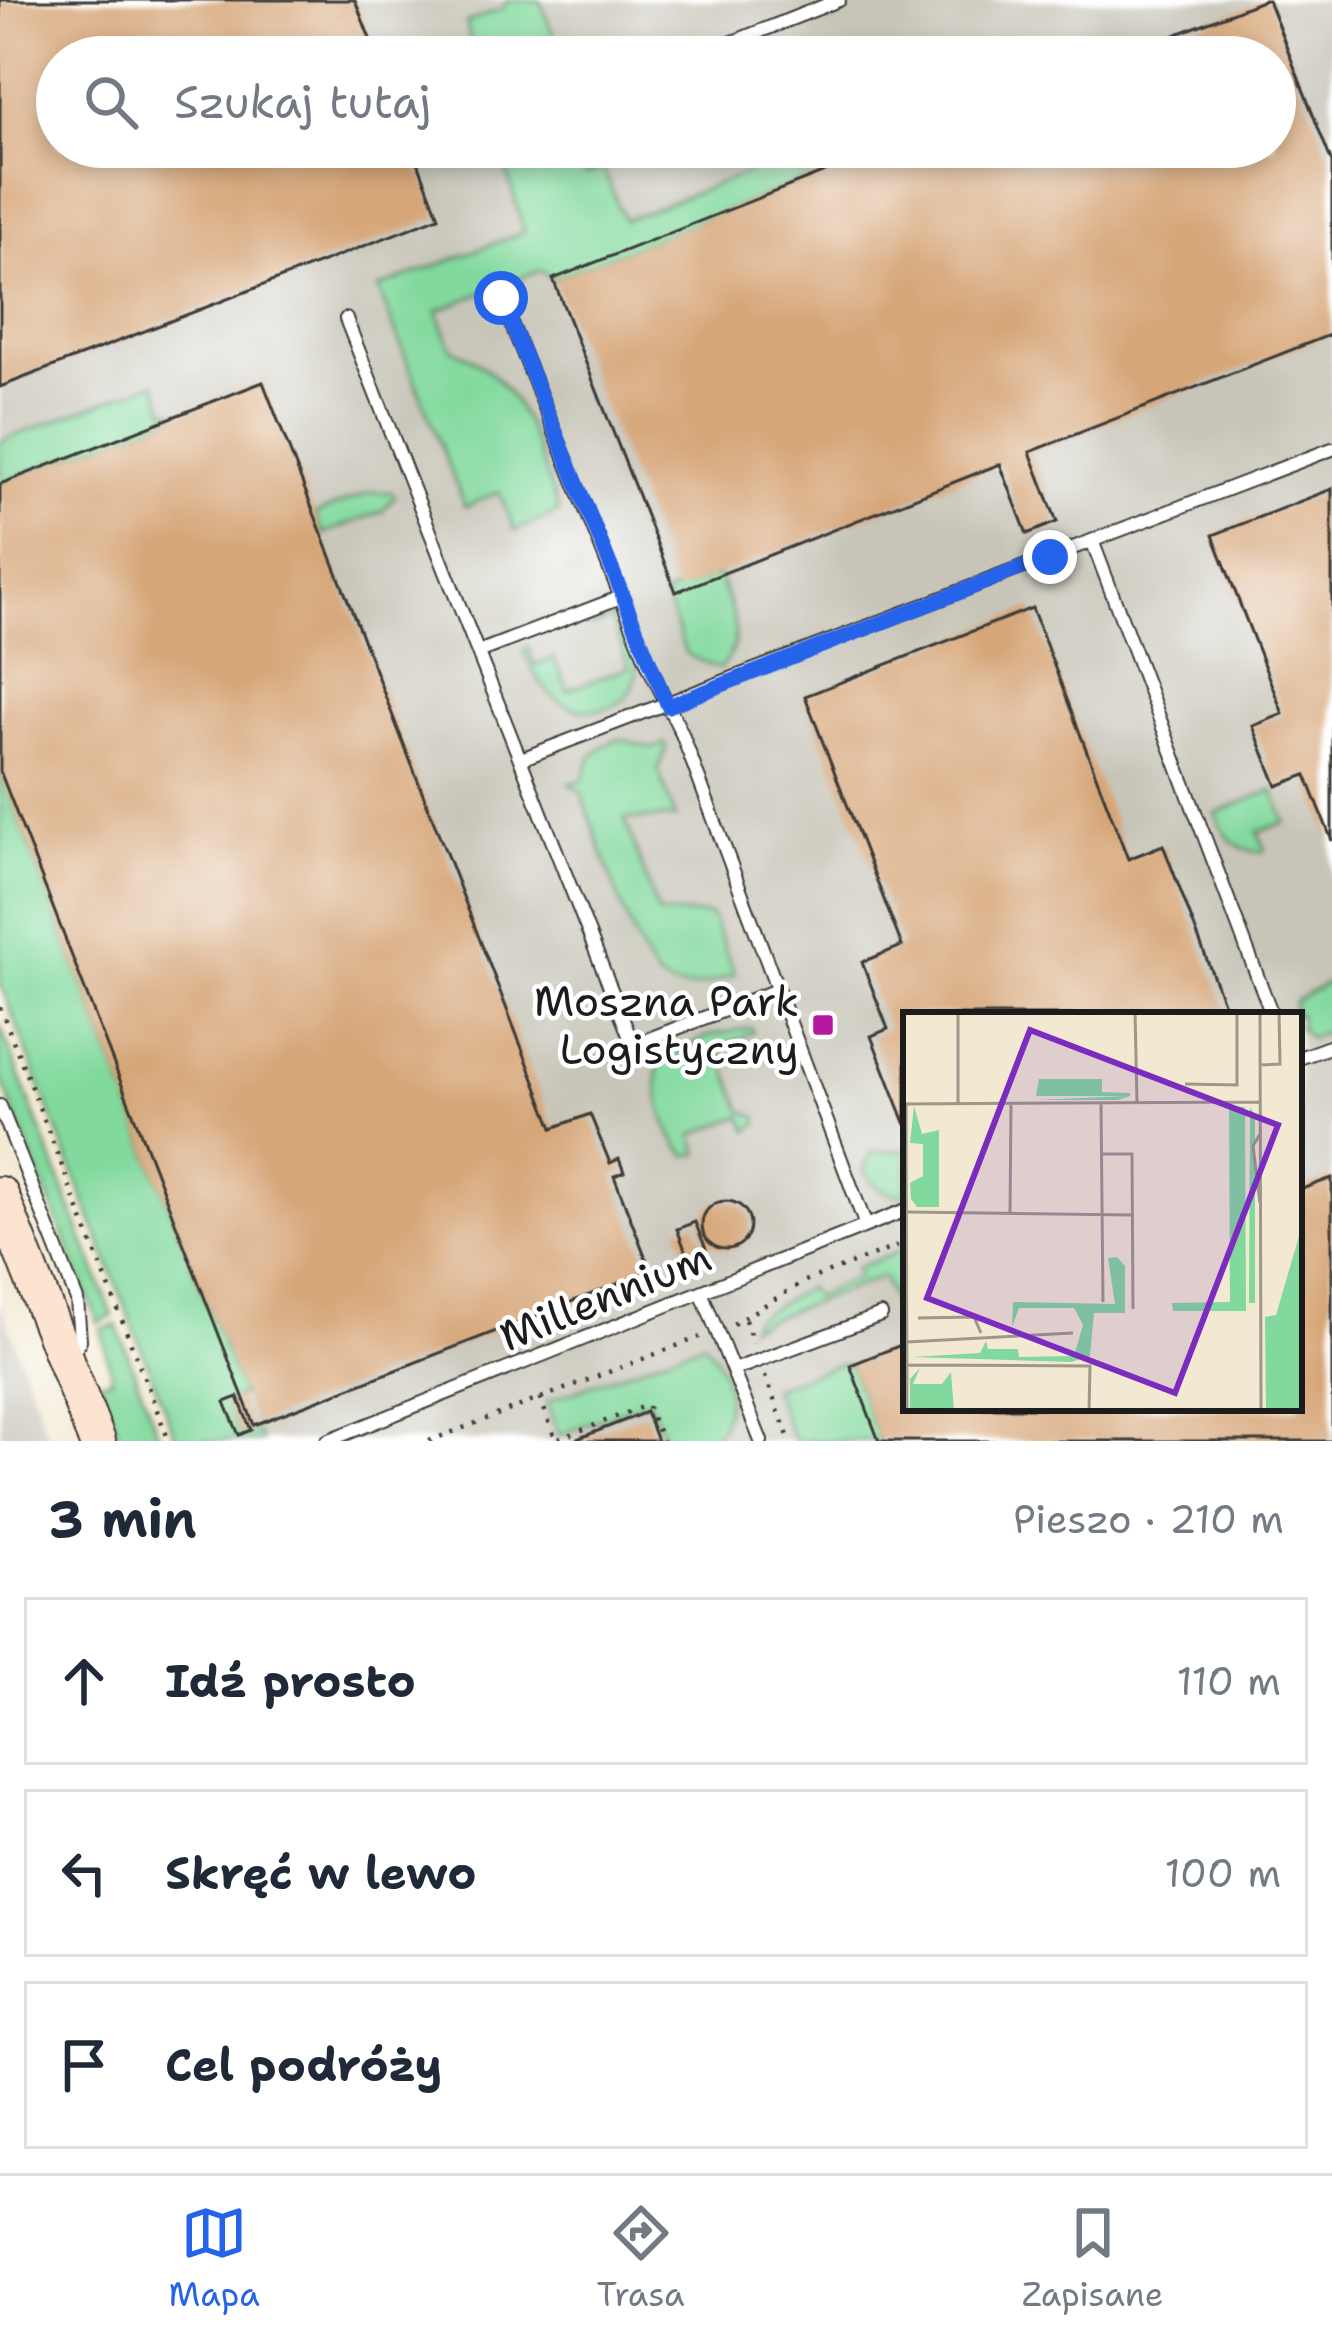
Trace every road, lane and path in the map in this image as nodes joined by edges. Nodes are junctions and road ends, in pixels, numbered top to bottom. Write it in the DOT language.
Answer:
graph roads {
  1 [pos="839,0"];
  2 [pos="748,36"];
  3 [pos="501,298"];
  4 [pos="346,319"];
  5 [pos="1332,449"];
  6 [pos="1094,543"];
  7 [pos="621,596"];
  8 [pos="478,652"];
  9 [pos="668,706"];
  10 [pos="521,759"];
  11 [pos="777,989"];
  12 [pos="0,1007"];
  13 [pos="1271,1012"];
  14 [pos="1332,1046"];
  15 [pos="1302,1057"];
  16 [pos="0,1106"];
  17 [pos="0,1196"];
  18 [pos="903,1211"];
  19 [pos="866,1226"];
  20 [pos="903,1244"];
  21 [pos="702,1294"];
  22 [pos="881,1316"];
  23 [pos="716,1331"];
  24 [pos="67,1365"];
  25 [pos="733,1370"];
  26 [pos="540,1397"];
  27 [pos="370,1424"];
  28 [pos="97,1441"];
  29 [pos="169,1441"];
  30 [pos="327,1441"];
  31 [pos="376,1441"];
  32 [pos="429,1441"];
  33 [pos="662,1441"];
  34 [pos="761,1441"];
  1 -- 2 [label="lane"];
  3 -- 7 [label="lane"];
  4 -- 8 [label="lane"];
  5 -- 6 [label="lane"];
  6 -- 9 [label="lane"];
  6 -- 13 [label="lane"];
  7 -- 8 [label="lane"];
  7 -- 9 [label="lane"];
  8 -- 10 [label="lane"];
  9 -- 10 [label="lane"];
  9 -- 11 [label="lane"];
  10 -- 11 [label="lane"];
  11 -- 19 [label="lane"];
  12 -- 29 [label="path"];
  14 -- 15 [label="lane"];
  16 -- 24 [label="lane"];
  17 -- 24 [label="street"];
  18 -- 19 [label="lane, Millennium"];
  19 -- 21 [label="lane, Millennium"];
  20 -- 23 [label="path"];
  21 -- 23 [label="lane"];
  21 -- 27 [label="lane, Millennium"];
  22 -- 25 [label="lane"];
  23 -- 25 [label="lane"];
  23 -- 26 [label="path"];
  24 -- 28 [label="street"];
  25 -- 34 [label="lane"];
  26 -- 32 [label="path"];
  26 -- 33 [label="path"];
  27 -- 30 [label="lane, Millennium"];
  27 -- 31 [label="lane"];
}
